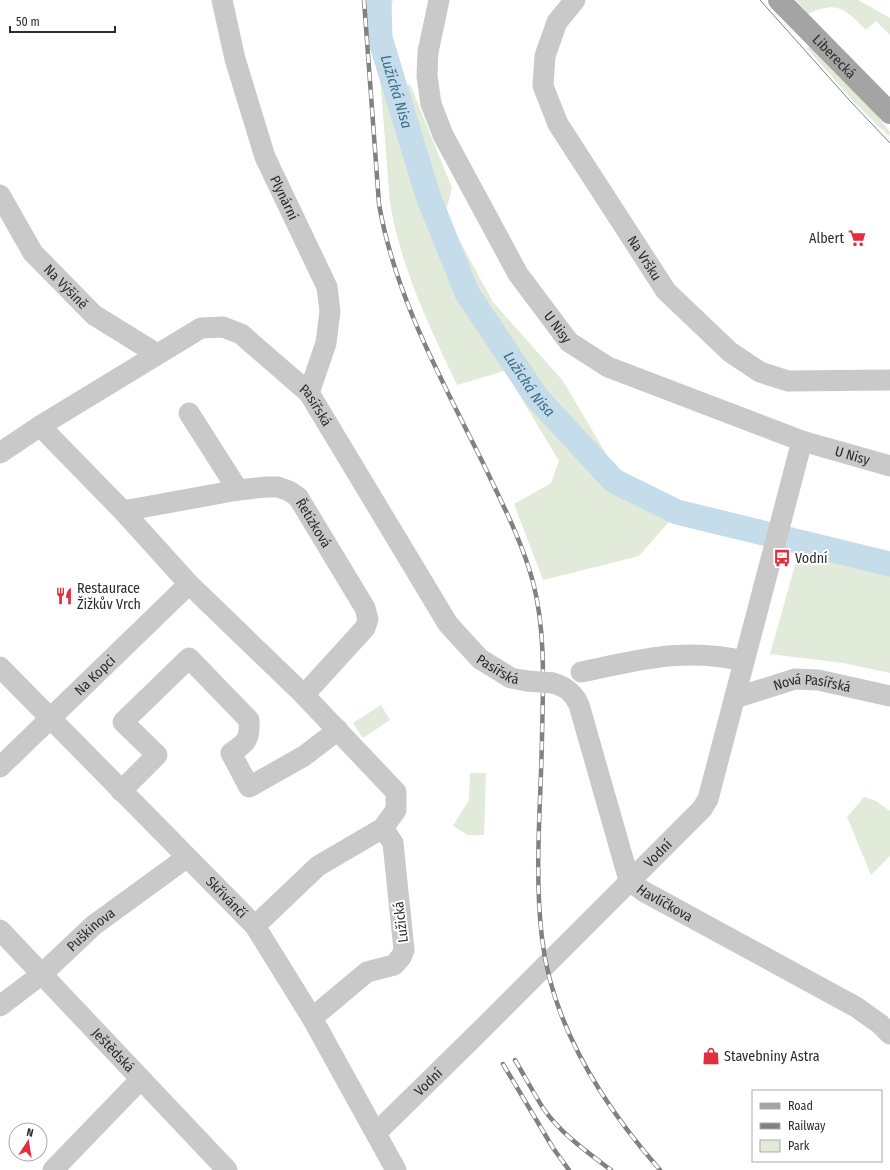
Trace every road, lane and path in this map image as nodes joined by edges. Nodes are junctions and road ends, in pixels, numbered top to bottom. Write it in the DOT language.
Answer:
graph roads {
  1 [pos="222,0"];
  2 [pos="438,0"];
  3 [pos="575,0"];
  4 [pos="778,0"];
  5 [pos="890,112"];
  6 [pos="0,195"];
  7 [pos="157,354"];
  8 [pos="890,380"];
  9 [pos="309,393"];
  10 [pos="189,413"];
  11 [pos="40,426"];
  12 [pos="802,441"];
  13 [pos="0,453"];
  14 [pos="890,466"];
  15 [pos="238,490"];
  16 [pos="123,511"];
  17 [pos="189,584"];
  18 [pos="744,661"];
  19 [pos="0,667"];
  20 [pos="581,672"];
  21 [pos="553,683"];
  22 [pos="304,695"];
  23 [pos="890,696"];
  24 [pos="735,698"];
  25 [pos="50,718"];
  26 [pos="338,730"];
  27 [pos="0,767"];
  28 [pos="121,791"];
  29 [pos="383,828"];
  30 [pos="186,858"];
  31 [pos="630,880"];
  32 [pos="255,926"];
  33 [pos="0,930"];
  34 [pos="42,974"];
  35 [pos="0,1006"];
  36 [pos="312,1018"];
  37 [pos="890,1034"];
  38 [pos="141,1079"];
  39 [pos="376,1132"];
  40 [pos="53,1170"];
  41 [pos="227,1170"];
  42 [pos="396,1170"];
  1 -- 9 [label="street, Plynární"];
  2 -- 12 [label="street, U Nisy"];
  3 -- 8 [label="street, Na Vršku"];
  4 -- 5 [label="main road, Liberecká"];
  6 -- 7 [label="street, Na Výšině"];
  7 -- 9 [label="street, Pasířská"];
  7 -- 11 [label="street, Pasířská"];
  9 -- 21 [label="street, Pasířská, bridge"];
  10 -- 15 [label="street"];
  11 -- 13 [label="street, Pasířská"];
  11 -- 16 [label="street"];
  12 -- 14 [label="street, U Nisy"];
  12 -- 18 [label="street, Vodní"];
  15 -- 16 [label="street, Řetízková"];
  15 -- 22 [label="street, Řetízková"];
  16 -- 17 [label="street"];
  17 -- 22 [label="street"];
  17 -- 25 [label="street, Na Kopci"];
  18 -- 20 [label="street"];
  18 -- 24 [label="street, Vodní"];
  19 -- 25 [label="street, Skřivánčí"];
  21 -- 31 [label="street, Havlíčkova"];
  22 -- 26 [label="street"];
  23 -- 24 [label="street, Nová Pasířská"];
  24 -- 31 [label="street, Vodní"];
  25 -- 27 [label="street, Na Kopci"];
  25 -- 28 [label="street, Skřivánčí"];
  26 -- 28 [label="street"];
  26 -- 29 [label="street"];
  28 -- 30 [label="street, Skřivánčí"];
  29 -- 32 [label="street"];
  29 -- 36 [label="street, Lužická"];
  30 -- 32 [label="street, Skřivánčí"];
  30 -- 34 [label="street, Puškinova"];
  31 -- 37 [label="street, Havlíčkova"];
  31 -- 39 [label="street, Vodní"];
  32 -- 36 [label="street, Skřivánčí"];
  33 -- 34 [label="street, Ještědská"];
  34 -- 35 [label="street, Puškinova"];
  34 -- 38 [label="street, Ještědská"];
  36 -- 39 [label="street, Skřivánčí"];
  38 -- 40 [label="street"];
  38 -- 41 [label="street, Ještědská"];
  39 -- 42 [label="street, Skřivánčí"];
}
